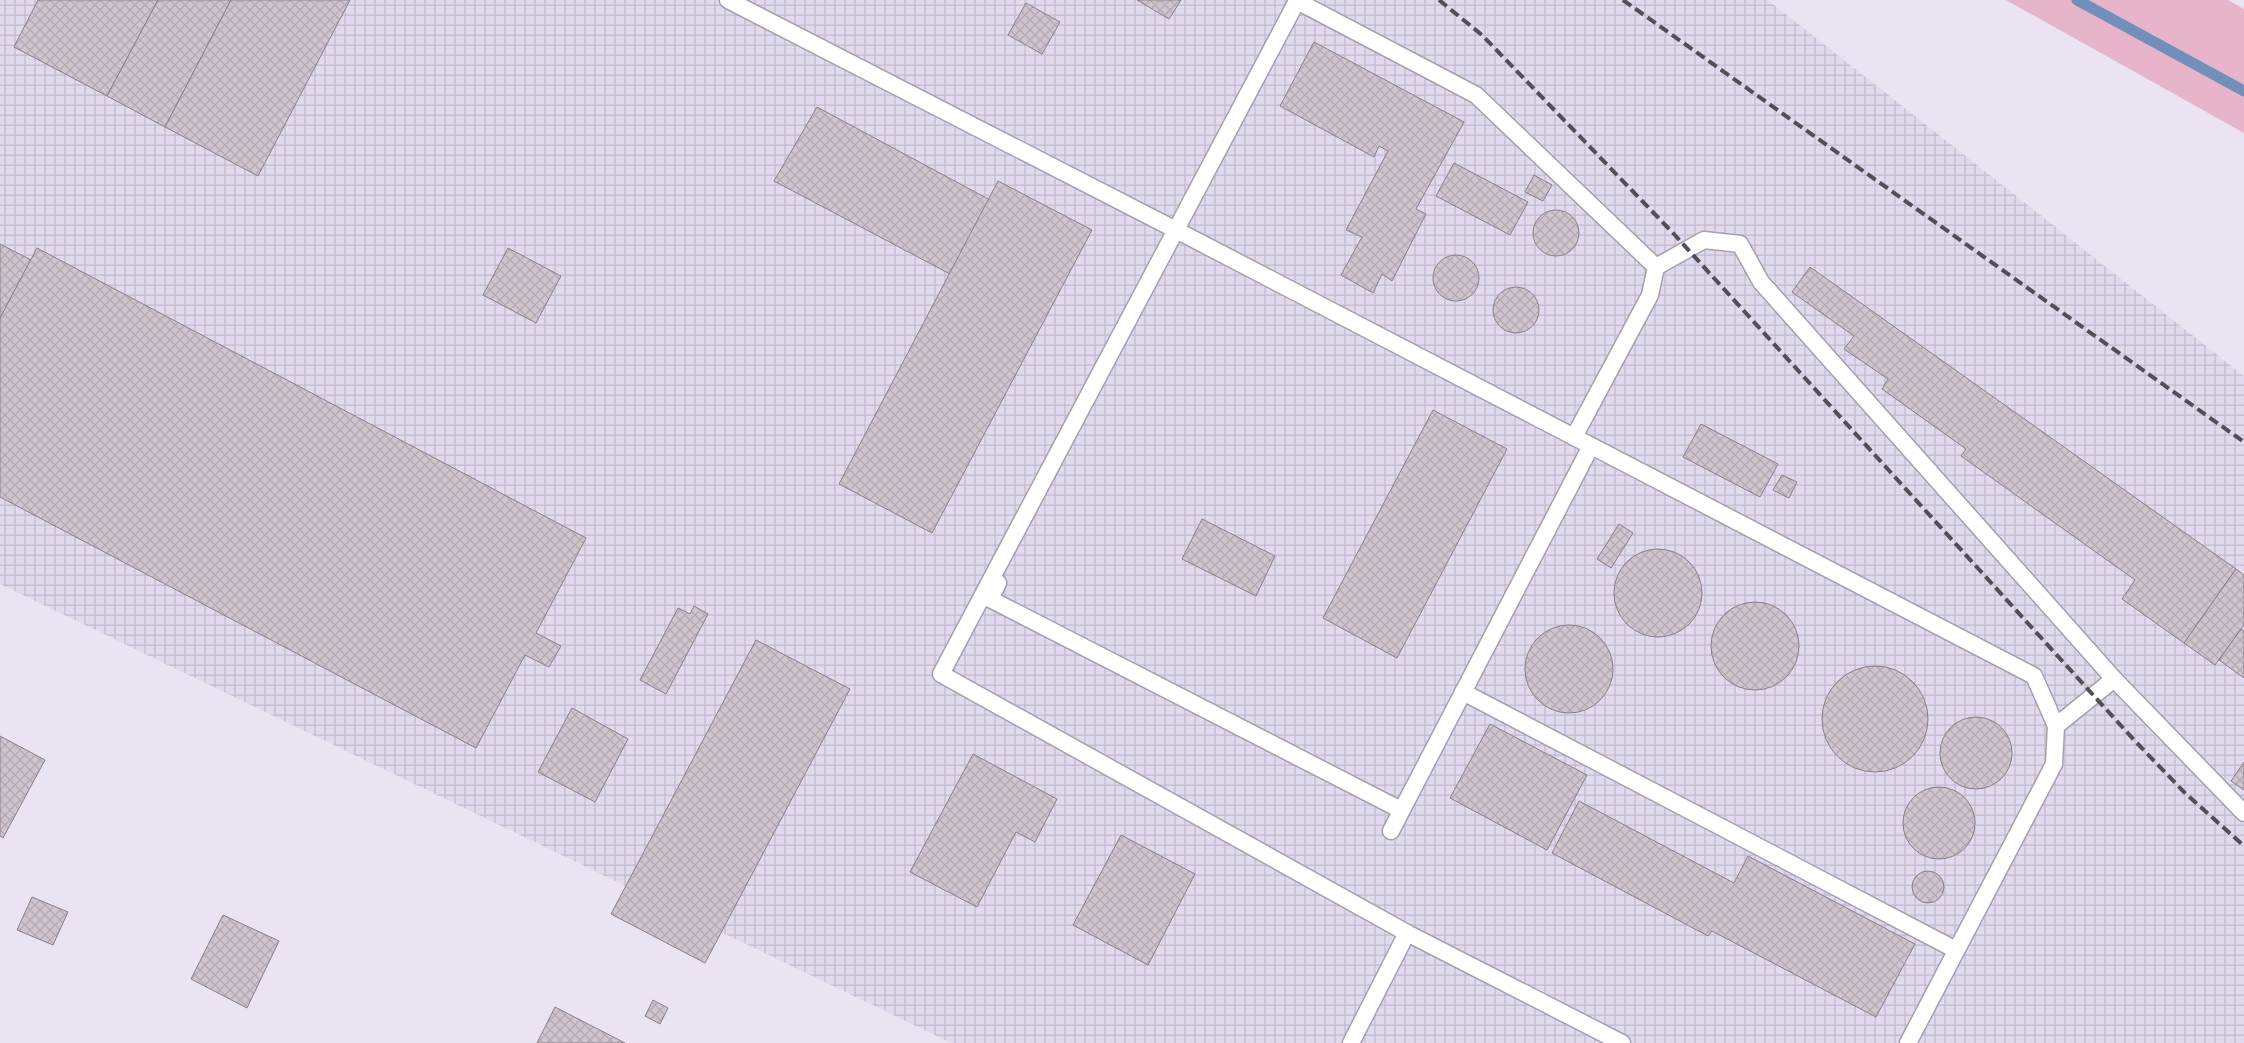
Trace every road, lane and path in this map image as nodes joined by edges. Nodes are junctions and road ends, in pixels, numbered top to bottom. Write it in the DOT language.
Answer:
graph roads {
  1 [pos="728,0"];
  2 [pos="1176,230"];
  3 [pos="1656,267"];
  4 [pos="1574,437"];
  5 [pos="1591,446"];
  6 [pos="2114,679"];
  7 [pos="1463,692"];
  8 [pos="2056,726"];
  9 [pos="1401,810"];
  10 [pos="2244,813"];
  11 [pos="1390,831"];
  12 [pos="1408,933"];
  13 [pos="1956,950"];
  14 [pos="1351,1043"];
  15 [pos="1622,1043"];
  16 [pos="1908,1043"];
  1 -- 2 [label="lane"];
  2 -- 3 [label="lane"];
  2 -- 4 [label="lane"];
  2 -- 9 [label="lane"];
  2 -- 12 [label="lane"];
  3 -- 4 [label="lane"];
  3 -- 6 [label="lane"];
  4 -- 5 [label="lane"];
  5 -- 7 [label="lane"];
  5 -- 8 [label="lane"];
  6 -- 8 [label="lane"];
  6 -- 10 [label="lane"];
  7 -- 9 [label="lane"];
  7 -- 13 [label="lane"];
  8 -- 13 [label="lane"];
  9 -- 11 [label="lane"];
  12 -- 14 [label="lane"];
  12 -- 15 [label="lane"];
  13 -- 16 [label="lane"];
}
